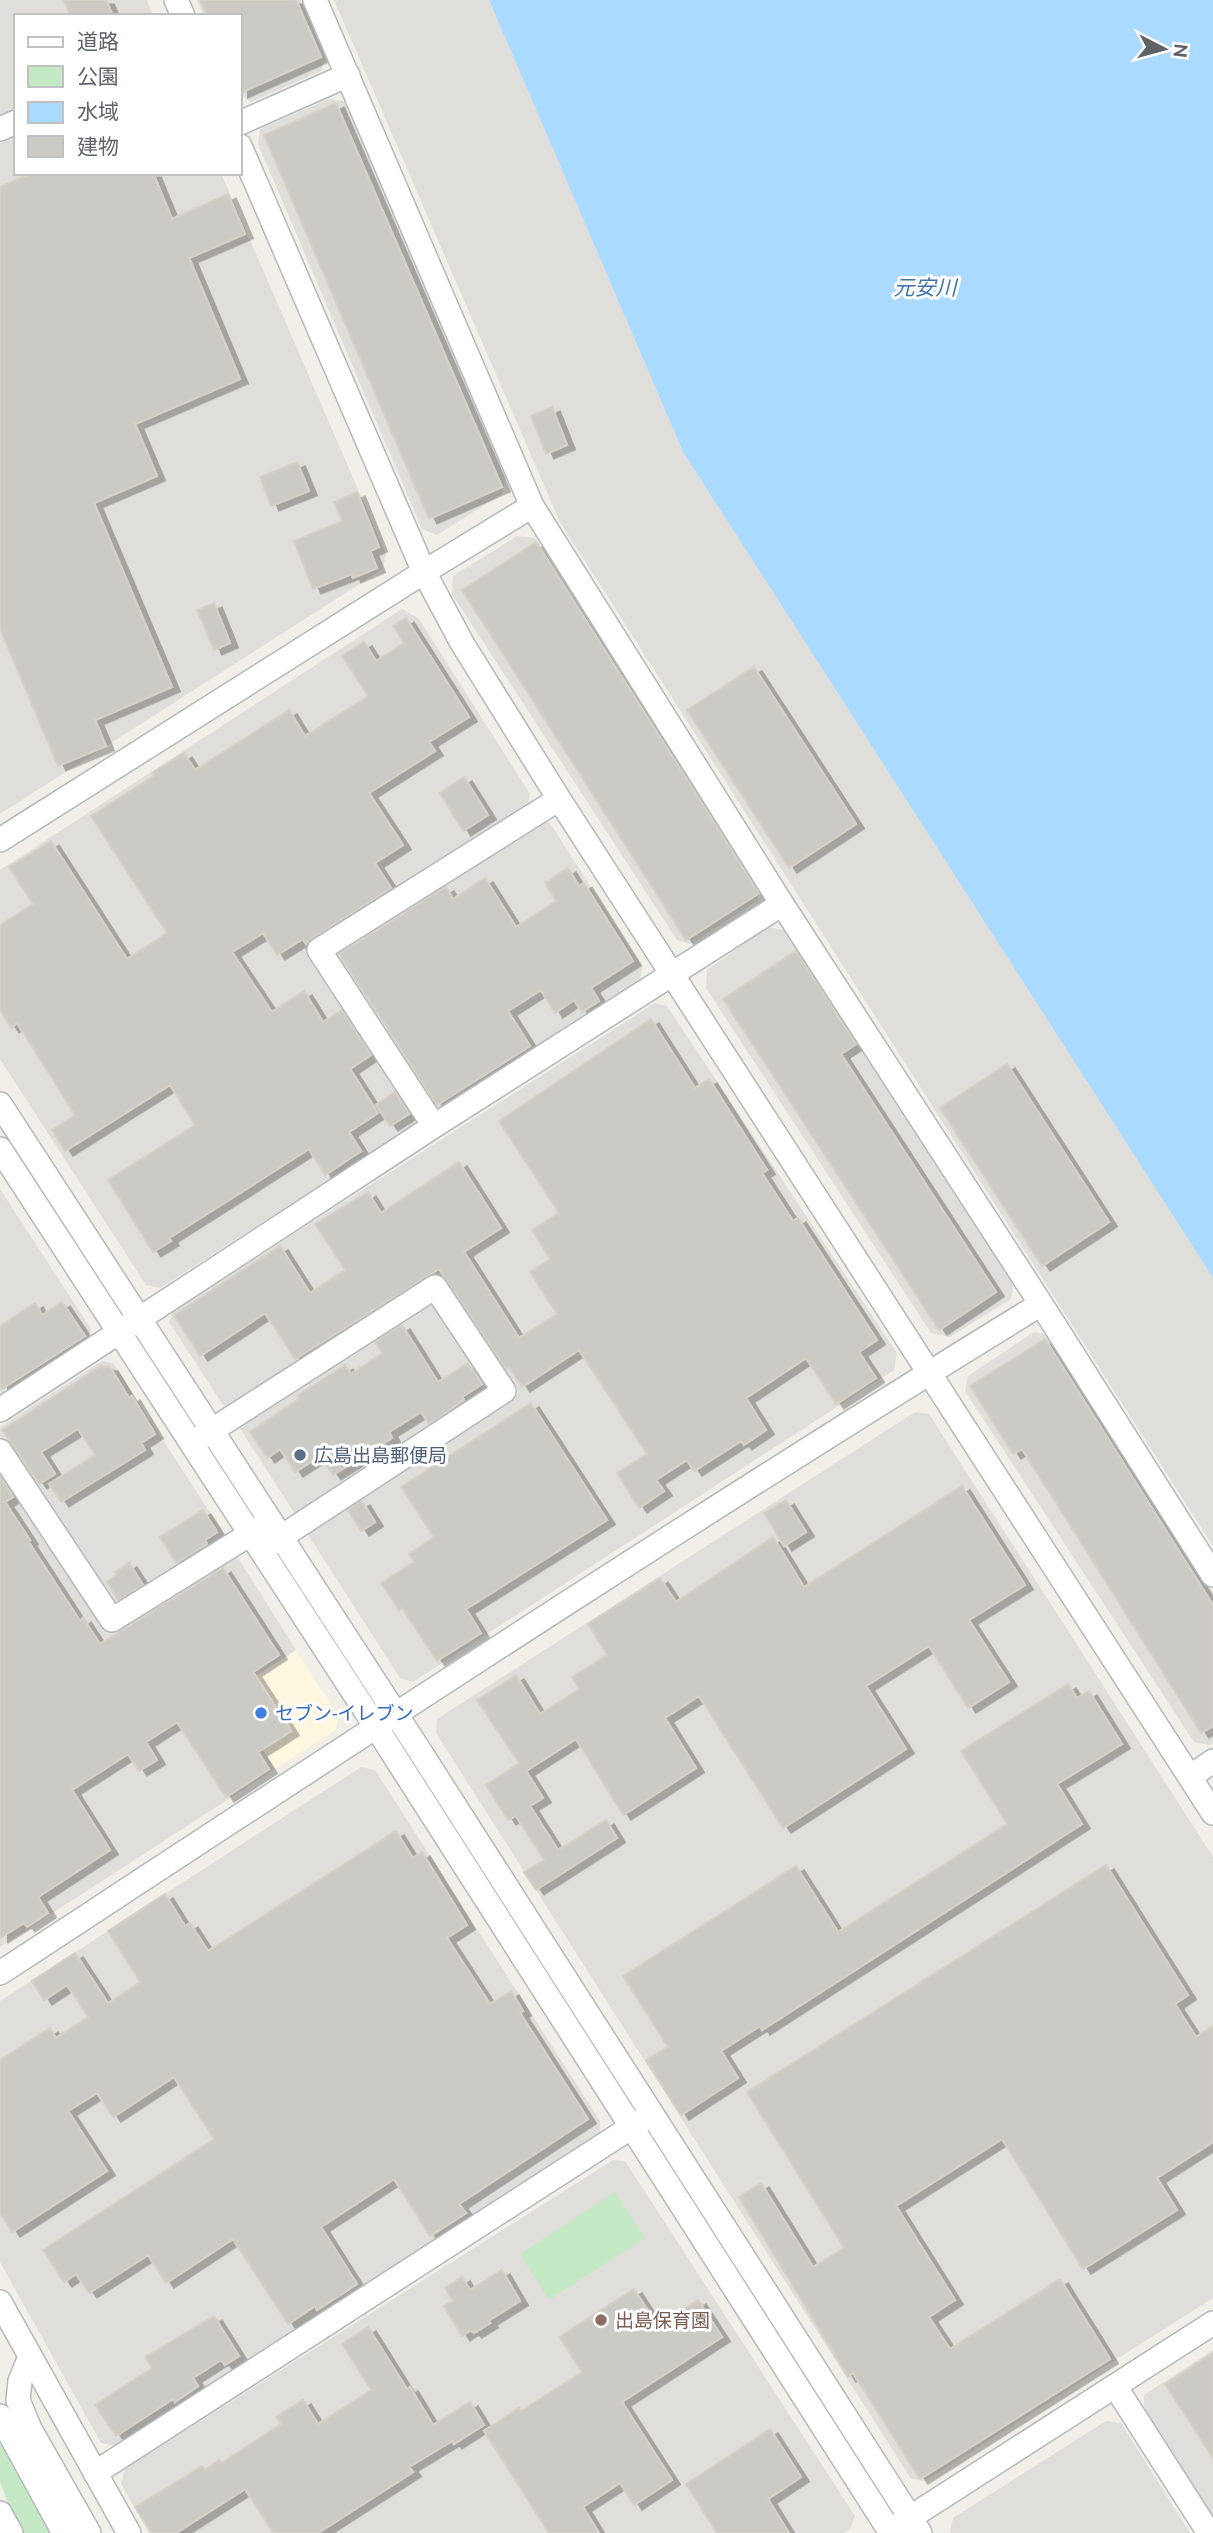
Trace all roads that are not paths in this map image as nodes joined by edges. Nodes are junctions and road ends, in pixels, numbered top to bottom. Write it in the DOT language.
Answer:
graph roads {
  1 [pos="316,0"];
  2 [pos="348,75"];
  3 [pos="242,121"];
  4 [pos="242,151"];
  5 [pos="532,506"];
  6 [pos="424,572"];
  7 [pos="559,799"];
  8 [pos="0,840"];
  9 [pos="782,904"];
  10 [pos="673,974"];
  11 [pos="0,1104"];
  12 [pos="434,1126"];
  13 [pos="0,1149"];
  14 [pos="1041,1304"];
  15 [pos="139,1319"];
  16 [pos="119,1333"];
  17 [pos="928,1373"];
  18 [pos="0,1410"];
  19 [pos="212,1430"];
  20 [pos="191,1444"];
  21 [pos="0,1451"];
  22 [pos="276,1529"];
  23 [pos="255,1542"];
  24 [pos="1213,1575"];
  25 [pos="397,1714"];
  26 [pos="376,1727"];
  27 [pos="1213,1761"];
  28 [pos="1190,1777"];
  29 [pos="1213,1812"];
  30 [pos="0,1973"];
  31 [pos="653,2113"];
  32 [pos="632,2126"];
  33 [pos="0,2302"];
  34 [pos="1213,2323"];
  35 [pos="30,2357"];
  36 [pos="1115,2386"];
  37 [pos="0,2416"];
  38 [pos="95,2473"];
  39 [pos="0,2514"];
  40 [pos="915,2525"];
  41 [pos="889,2532"];
  42 [pos="11,2533"];
  43 [pos="64,2533"];
  44 [pos="89,2533"];
  45 [pos="129,2533"];
  46 [pos="1209,2533"];
  1 -- 2 [label="street"];
  2 -- 3 [label="street"];
  2 -- 5 [label="street"];
  4 -- 6 [label="street"];
  5 -- 6 [label="street"];
  5 -- 9 [label="street"];
  6 -- 7 [label="street"];
  6 -- 8 [label="street"];
  7 -- 10 [label="street"];
  7 -- 12 [label="street"];
  9 -- 10 [label="street"];
  9 -- 14 [label="street"];
  10 -- 12 [label="street"];
  10 -- 17 [label="street"];
  11 -- 15 [label="street"];
  12 -- 15 [label="street"];
  13 -- 16 [label="street"];
  14 -- 17 [label="street"];
  14 -- 24 [label="street"];
  15 -- 16 [label="street"];
  15 -- 19 [label="street"];
  16 -- 18 [label="street"];
  16 -- 20 [label="street"];
  17 -- 25 [label="street"];
  17 -- 28 [label="street"];
  19 -- 20 [label="street"];
  19 -- 22 [label="street"];
  19 -- 22 [label="street"];
  20 -- 23 [label="street"];
  21 -- 23 [label="street"];
  22 -- 23 [label="street"];
  22 -- 25 [label="street"];
  23 -- 26 [label="street"];
  25 -- 26 [label="street"];
  25 -- 31 [label="street"];
  26 -- 30 [label="street"];
  26 -- 32 [label="street"];
  27 -- 28 [label="street"];
  28 -- 29 [label="street"];
  31 -- 32 [label="street"];
  31 -- 40 [label="street"];
  32 -- 38 [label="street"];
  32 -- 41 [label="street"];
  33 -- 35 [label="street"];
  34 -- 36 [label="street"];
  35 -- 38 [label="street"];
  35 -- 44 [label="street"];
  36 -- 40 [label="street"];
  36 -- 46 [label="street"];
  37 -- 43 [label="street"];
  38 -- 45 [label="street"];
  39 -- 42 [label="street"];
  40 -- 41 [label="street"];
}
